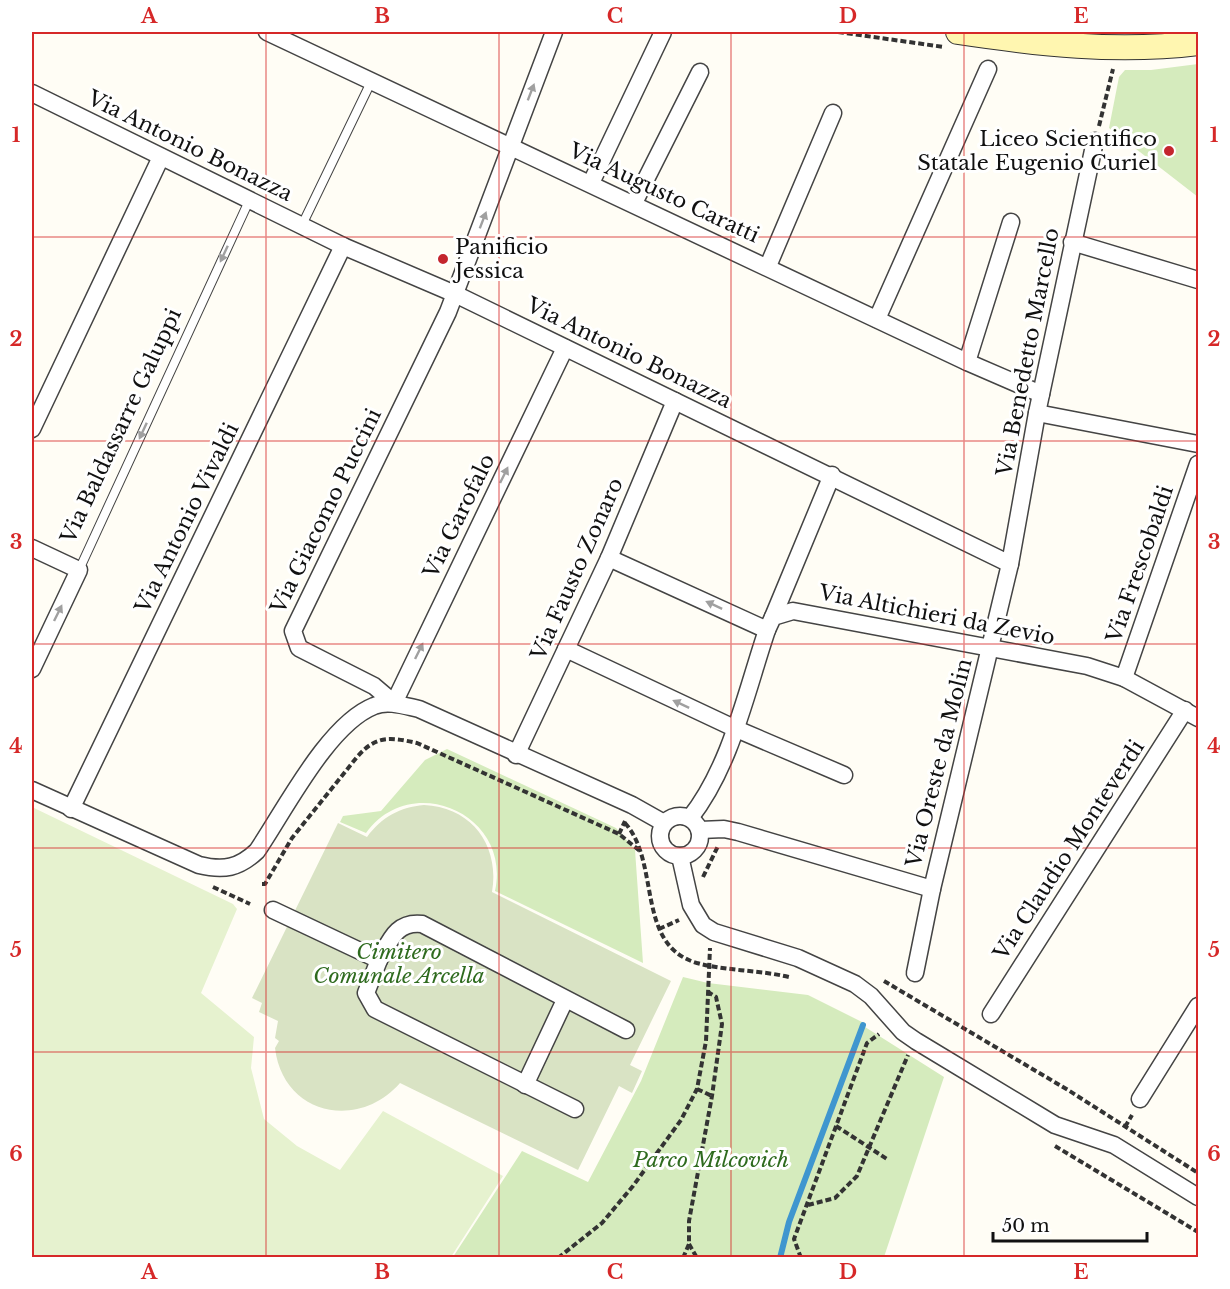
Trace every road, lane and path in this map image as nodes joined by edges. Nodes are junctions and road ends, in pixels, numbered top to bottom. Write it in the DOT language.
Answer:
graph roads {
  1 [pos="267,32"];
  2 [pos="554,32"];
  3 [pos="663,32"];
  4 [pos="958,32"];
  5 [pos="1198,43"];
  6 [pos="1113,66"];
  7 [pos="988,69"];
  8 [pos="700,72"];
  9 [pos="372,80"];
  10 [pos="32,93"];
  11 [pos="833,113"];
  12 [pos="1095,141"];
  13 [pos="510,146"];
  14 [pos="161,157"];
  15 [pos="591,183"];
  16 [pos="249,201"];
  17 [pos="634,203"];
  18 [pos="1011,222"];
  19 [pos="302,225"];
  20 [pos="1072,242"];
  21 [pos="343,246"];
  22 [pos="768,266"];
  23 [pos="1198,280"];
  24 [pos="455,294"];
  25 [pos="877,318"];
  26 [pos="565,348"];
  27 [pos="967,362"];
  28 [pos="1041,394"];
  29 [pos="675,401"];
  30 [pos="1037,413"];
  31 [pos="32,429"];
  32 [pos="1198,444"];
  33 [pos="1198,464"];
  34 [pos="832,475"];
  35 [pos="32,548"];
  36 [pos="609,558"];
  37 [pos="1010,564"];
  38 [pos="80,570"];
  39 [pos="770,624"];
  40 [pos="991,647"];
  41 [pos="566,650"];
  42 [pos="32,669"];
  43 [pos="1124,678"];
  44 [pos="394,703"];
  45 [pos="1192,714"];
  46 [pos="735,728"];
  47 [pos="516,755"];
  48 [pos="844,775"];
  49 [pos="32,790"];
  50 [pos="71,809"];
  51 [pos="664,823"];
  52 [pos="695,824"];
  53 [pos="619,834"];
  54 [pos="722,837"];
  55 [pos="643,854"];
  56 [pos="680,856"];
  57 [pos="262,884"];
  58 [pos="699,886"];
  59 [pos="932,889"];
  60 [pos="273,910"];
  61 [pos="686,917"];
  62 [pos="658,929"];
  63 [pos="379,960"];
  64 [pos="708,965"];
  65 [pos="915,973"];
  66 [pos="792,977"];
  67 [pos="879,979"];
  68 [pos="707,992"];
  69 [pos="565,1000"];
  70 [pos="1198,1006"];
  71 [pos="991,1014"];
  72 [pos="626,1030"];
  73 [pos="879,1034"];
  74 [pos="909,1054"];
  75 [pos="525,1085"];
  76 [pos="697,1089"];
  77 [pos="712,1096"];
  78 [pos="1140,1099"];
  79 [pos="575,1109"];
  80 [pos="836,1126"];
  81 [pos="868,1147"];
  82 [pos="887,1159"];
  83 [pos="1198,1173"];
  84 [pos="1198,1197"];
  85 [pos="807,1205"];
  86 [pos="689,1244"];
  87 [pos="558,1257"];
  88 [pos="683,1257"];
  89 [pos="697,1257"];
  90 [pos="801,1257"];
  1 -- 9 [label="street, Via Augusto Caratti"];
  13 -- 2 [label="street, Via Giacomo Puccini, one-way"];
  3 -- 15 [label="street"];
  4 -- 5 [label="street"];
  6 -- 12 [label="path"];
  7 -- 25 [label="street"];
  8 -- 17 [label="street"];
  9 -- 13 [label="street, Via Augusto Caratti"];
  9 -- 19 [label="lane"];
  10 -- 14 [label="street, Via Antonio Bonazza"];
  11 -- 22 [label="street"];
  12 -- 20 [label="street, Via Benedetto Marcello"];
  13 -- 15 [label="street, Via Augusto Caratti"];
  24 -- 13 [label="street, Via Giacomo Puccini, one-way"];
  14 -- 16 [label="street, Via Antonio Bonazza"];
  14 -- 31 [label="street"];
  15 -- 17 [label="street, Via Augusto Caratti"];
  16 -- 19 [label="street, Via Antonio Bonazza"];
  16 -- 38 [label="lane, Via Baldassarre Galuppi, one-way"];
  17 -- 22 [label="street, Via Augusto Caratti"];
  18 -- 27 [label="street"];
  19 -- 21 [label="street, Via Antonio Bonazza"];
  20 -- 23 [label="street"];
  20 -- 28 [label="street, Via Benedetto Marcello"];
  21 -- 24 [label="street, Via Antonio Bonazza"];
  21 -- 50 [label="street, Via Antonio Vivaldi"];
  22 -- 25 [label="street, Via Augusto Caratti"];
  24 -- 26 [label="street, Via Antonio Bonazza"];
  24 -- 44 [label="street, Via Giacomo Puccini"];
  25 -- 27 [label="street, Via Augusto Caratti"];
  26 -- 29 [label="street, Via Antonio Bonazza"];
  44 -- 26 [label="street, Via Garofalo, one-way"];
  27 -- 28 [label="street, Via Augusto Caratti"];
  28 -- 30 [label="street, Via Benedetto Marcello"];
  29 -- 34 [label="street, Via Antonio Bonazza"];
  29 -- 36 [label="street, Via Fausto Zonaro"];
  30 -- 32 [label="street"];
  30 -- 37 [label="street, Via Benedetto Marcello"];
  33 -- 43 [label="street, Via Frescobaldi"];
  34 -- 37 [label="street, Via Antonio Bonazza"];
  34 -- 39 [label="street"];
  35 -- 38 [label="street"];
  39 -- 36 [label="street, one-way"];
  36 -- 41 [label="street, Via Fausto Zonaro"];
  37 -- 40 [label="street, Via Benedetto Marcello"];
  42 -- 38 [label="street, Via Baldassarre Galuppi, one-way"];
  39 -- 40 [label="street, Via Altichieri da Zevio"];
  39 -- 46 [label="street"];
  40 -- 43 [label="street, Via Altichieri da Zevio"];
  40 -- 59 [label="street, Via Oreste da Molin"];
  46 -- 41 [label="street, one-way"];
  41 -- 47 [label="street, Via Fausto Zonaro"];
  43 -- 45 [label="street, Via Altichieri da Zevio"];
  44 -- 47 [label="street"];
  44 -- 50 [label="street"];
  45 -- 71 [label="street, Via Claudio Monteverdi"];
  46 -- 48 [label="street"];
  46 -- 52 [label="street"];
  47 -- 51 [label="street"];
  49 -- 50 [label="street"];
  51 -- 52 [label="street"];
  51 -- 56 [label="street"];
  52 -- 56 [label="street"];
  52 -- 59 [label="street, Via Oreste da Molin"];
  53 -- 55 [label="path"];
  53 -- 55 [label="path"];
  53 -- 57 [label="path"];
  54 -- 58 [label="path"];
  55 -- 62 [label="path"];
  56 -- 84 [label="street"];
  59 -- 65 [label="street, Via Oreste da Molin"];
  60 -- 63 [label="street"];
  61 -- 62 [label="path"];
  62 -- 64 [label="path"];
  63 -- 69 [label="street"];
  63 -- 75 [label="street"];
  64 -- 66 [label="path"];
  64 -- 68 [label="path"];
  67 -- 83 [label="path"];
  68 -- 76 [label="path"];
  68 -- 77 [label="path"];
  69 -- 72 [label="street"];
  69 -- 75 [label="street"];
  70 -- 78 [label="street"];
  73 -- 80 [label="path"];
  74 -- 81 [label="path"];
  75 -- 79 [label="street"];
  76 -- 77 [label="path"];
  76 -- 87 [label="path"];
  77 -- 86 [label="path"];
  80 -- 81 [label="path"];
  80 -- 85 [label="path"];
  81 -- 82 [label="path"];
  81 -- 85 [label="path"];
  85 -- 90 [label="path"];
  86 -- 88 [label="path"];
  86 -- 89 [label="path"];
}
